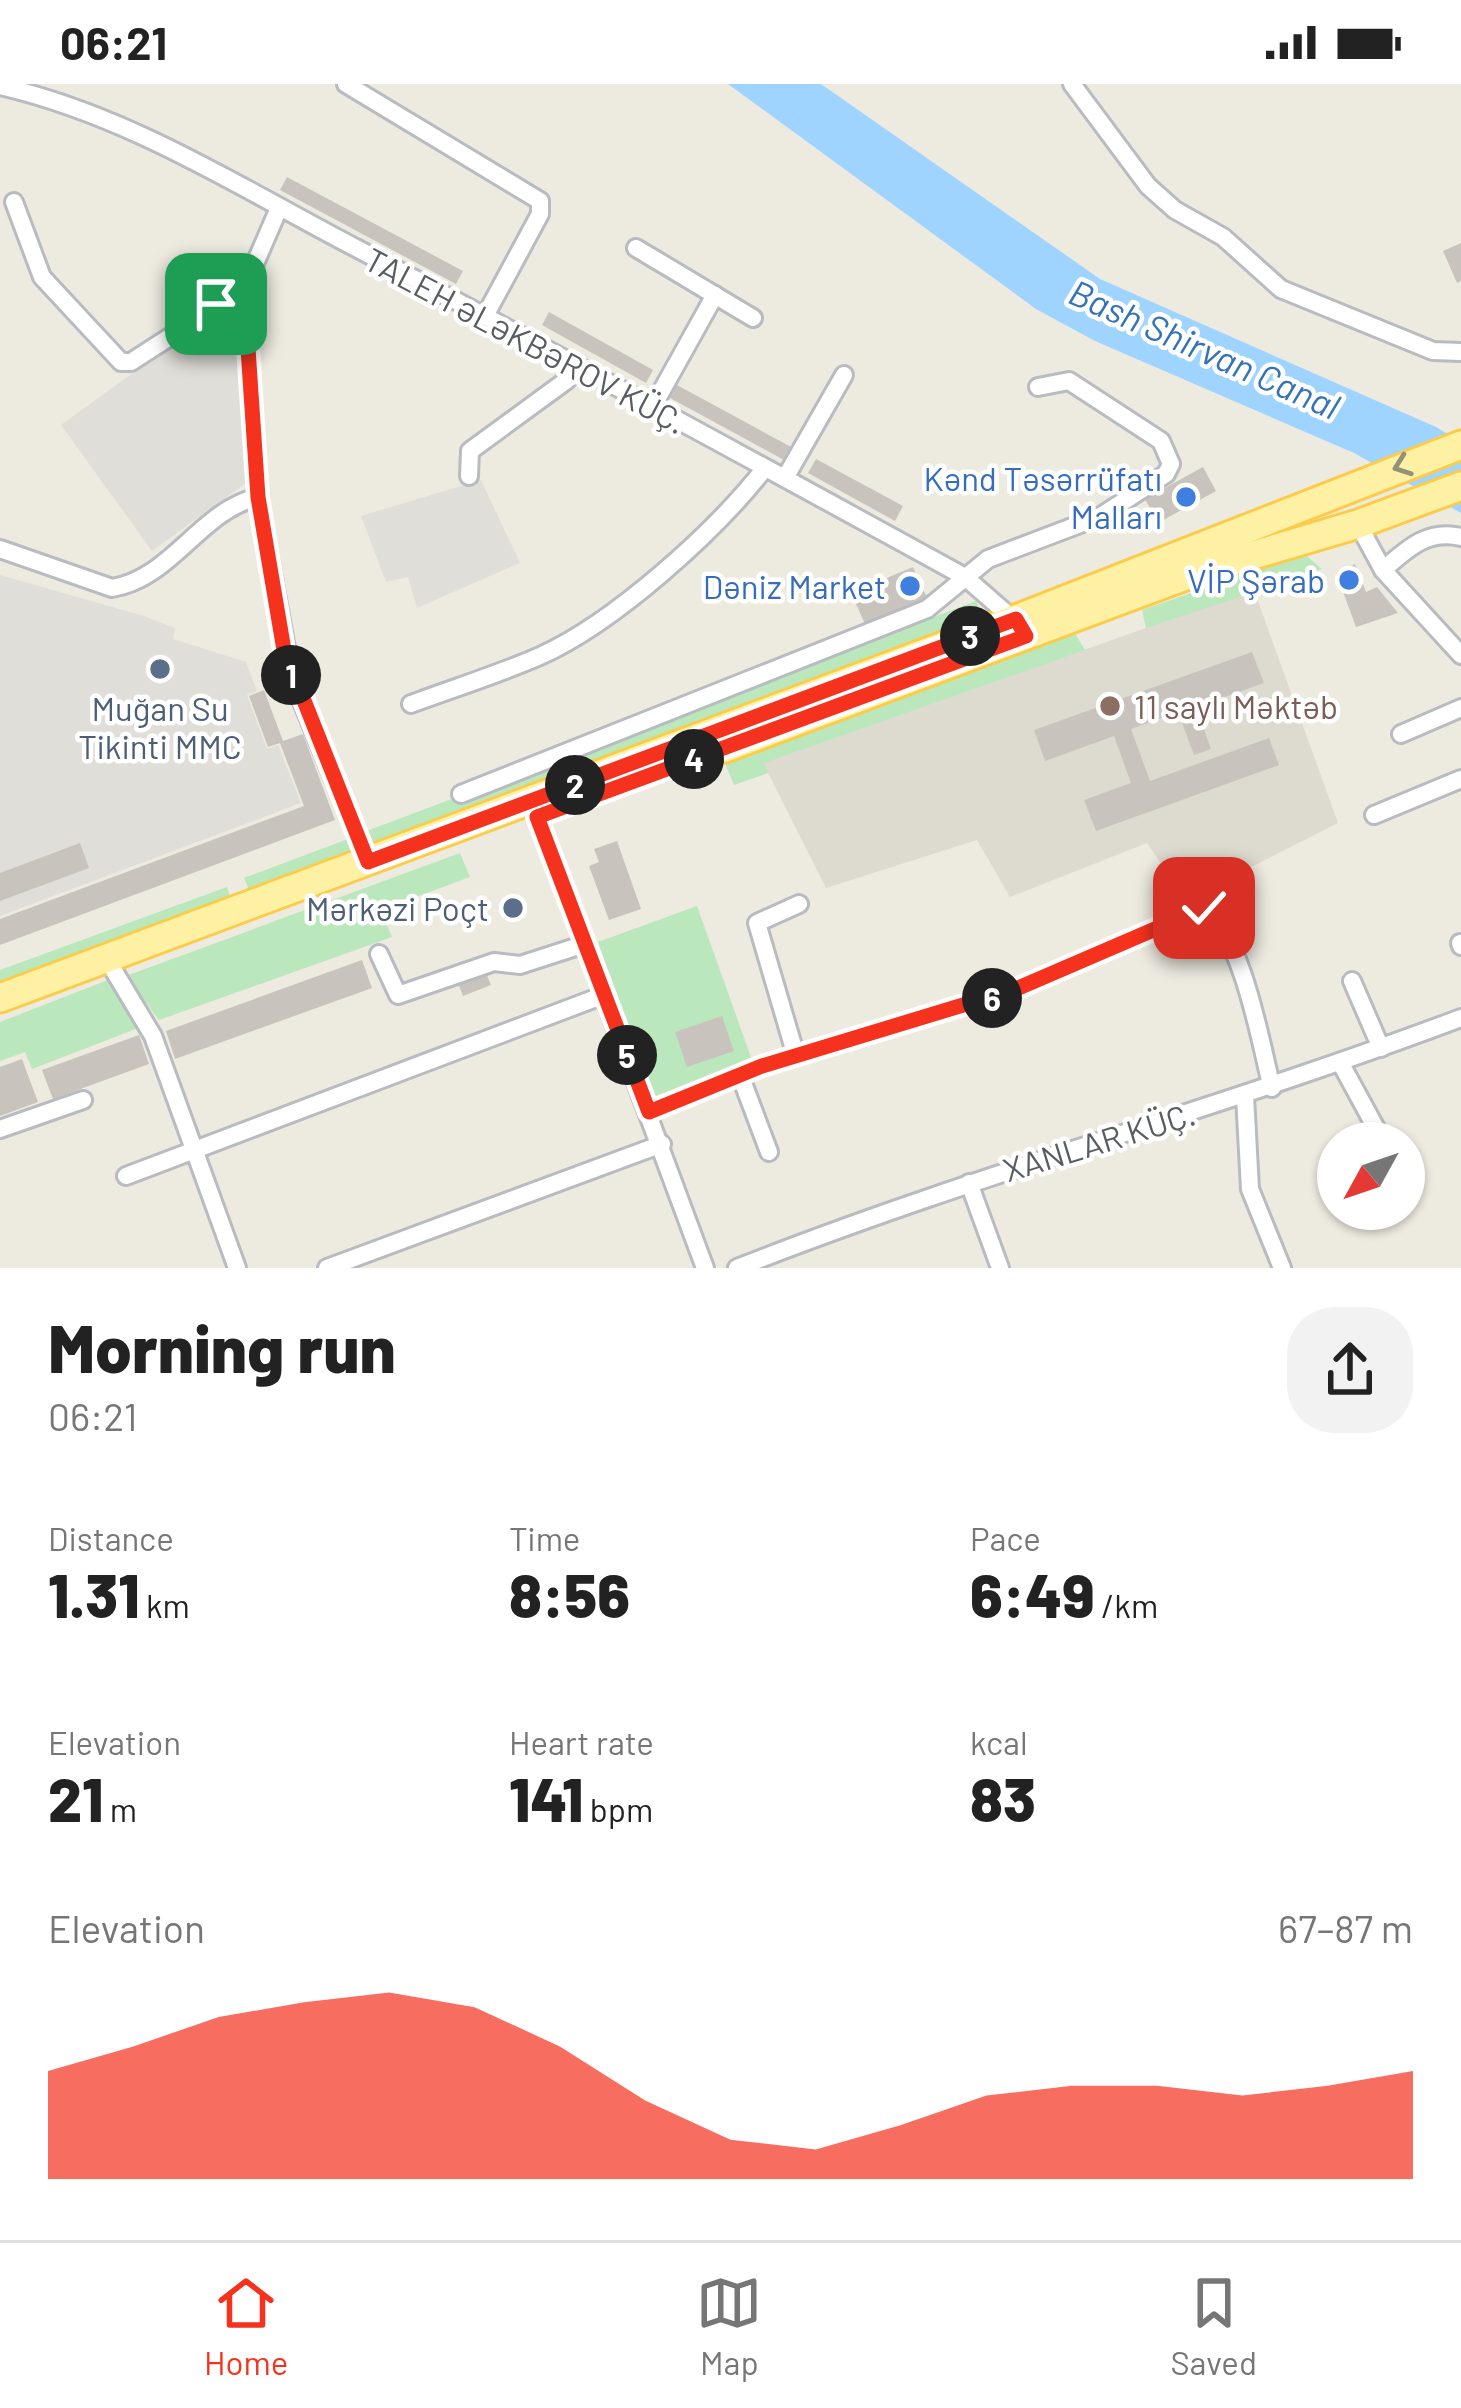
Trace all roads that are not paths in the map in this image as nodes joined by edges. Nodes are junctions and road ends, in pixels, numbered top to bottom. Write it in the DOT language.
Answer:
graph roads {
  1 [pos="346,84"];
  2 [pos="1072,84"];
  3 [pos="0,86"];
  4 [pos="14,202"];
  5 [pos="279,208"];
  6 [pos="636,248"];
  7 [pos="244,289"];
  8 [pos="715,295"];
  9 [pos="485,316"];
  10 [pos="753,318"];
  11 [pos="1461,352"];
  12 [pos="575,366"];
  13 [pos="844,375"];
  14 [pos="1038,387"];
  15 [pos="652,408"];
  16 [pos="1461,445"];
  17 [pos="765,468"];
  18 [pos="469,476"];
  19 [pos="785,478"];
  20 [pos="1461,486"];
  21 [pos="258,497"];
  22 [pos="1299,505"];
  23 [pos="1358,524"];
  24 [pos="1311,537"];
  25 [pos="1461,537"];
  26 [pos="0,549"];
  27 [pos="1383,570"];
  28 [pos="965,578"];
  29 [pos="1021,627"];
  30 [pos="1461,655"];
  31 [pos="411,704"];
  32 [pos="1461,708"];
  33 [pos="1401,734"];
  34 [pos="1461,779"];
  35 [pos="460,794"];
  36 [pos="1374,815"];
  37 [pos="537,817"];
  38 [pos="368,862"];
  39 [pos="799,904"];
  40 [pos="585,944"];
  41 [pos="379,954"];
  42 [pos="114,971"];
  43 [pos="1352,981"];
  44 [pos="604,995"];
  45 [pos="0,998"];
  46 [pos="0,1013"];
  47 [pos="1461,1018"];
  48 [pos="1382,1048"];
  49 [pos="796,1056"];
  50 [pos="1340,1062"];
  51 [pos="740,1075"];
  52 [pos="1272,1088"];
  53 [pos="1245,1096"];
  54 [pos="82,1100"];
  55 [pos="649,1112"];
  56 [pos="1373,1122"];
  57 [pos="0,1129"];
  58 [pos="662,1144"];
  59 [pos="193,1152"];
  60 [pos="769,1152"];
  61 [pos="126,1176"];
  62 [pos="969,1183"];
  63 [pos="237,1268"];
  64 [pos="327,1268"];
  65 [pos="705,1268"];
  66 [pos="737,1268"];
  67 [pos="1000,1268"];
  68 [pos="1282,1268"];
  1 -- 9 [label="street"];
  2 -- 11 [label="street"];
  3 -- 5 [label="street, TALEH ƏLƏKBƏROV KÜÇ."];
  4 -- 7 [label="street"];
  5 -- 7 [label="street"];
  5 -- 9 [label="street, TALEH ƏLƏKBƏROV KÜÇ."];
  6 -- 8 [label="street"];
  7 -- 21 [label="street"];
  8 -- 10 [label="street"];
  8 -- 15 [label="street"];
  9 -- 12 [label="street, TALEH ƏLƏKBƏROV KÜÇ."];
  12 -- 15 [label="street, TALEH ƏLƏKBƏROV KÜÇ."];
  12 -- 18 [label="street"];
  13 -- 19 [label="street"];
  14 -- 28 [label="street"];
  15 -- 17 [label="street, TALEH ƏLƏKBƏROV KÜÇ."];
  16 -- 22 [label="main road, one-way"];
  17 -- 19 [label="street, TALEH ƏLƏKBƏROV KÜÇ."];
  17 -- 31 [label="street"];
  19 -- 28 [label="street, TALEH ƏLƏKBƏROV KÜÇ."];
  20 -- 23 [label="main road"];
  21 -- 26 [label="street"];
  21 -- 38 [label="street"];
  22 -- 24 [label="main road"];
  22 -- 29 [label="main road"];
  23 -- 24 [label="main road"];
  23 -- 27 [label="street"];
  24 -- 29 [label="main road"];
  25 -- 27 [label="street"];
  27 -- 30 [label="street"];
  28 -- 29 [label="street, TALEH ƏLƏKBƏROV KÜÇ."];
  28 -- 35 [label="street"];
  29 -- 37 [label="main road"];
  29 -- 38 [label="main road"];
  32 -- 33 [label="street"];
  34 -- 36 [label="street"];
  37 -- 40 [label="street"];
  37 -- 42 [label="main road"];
  38 -- 45 [label="main road"];
  39 -- 49 [label="street"];
  40 -- 41 [label="street"];
  40 -- 44 [label="street"];
  42 -- 46 [label="main road"];
  42 -- 59 [label="street"];
  43 -- 48 [label="street"];
  44 -- 55 [label="street"];
  44 -- 59 [label="street"];
  47 -- 48 [label="street, XANLAR KÜÇ."];
  48 -- 50 [label="street, XANLAR KÜÇ."];
  49 -- 51 [label="street"];
  49 -- 52 [label="street"];
  50 -- 52 [label="street, XANLAR KÜÇ."];
  50 -- 56 [label="street"];
  51 -- 55 [label="street"];
  51 -- 60 [label="street"];
  52 -- 53 [label="street, XANLAR KÜÇ."];
  53 -- 62 [label="street, XANLAR KÜÇ."];
  53 -- 68 [label="street"];
  54 -- 57 [label="street"];
  55 -- 58 [label="street"];
  58 -- 64 [label="street"];
  58 -- 65 [label="street"];
  59 -- 61 [label="street"];
  59 -- 63 [label="street"];
  62 -- 66 [label="street, XANLAR KÜÇ."];
  62 -- 67 [label="street"];
}
